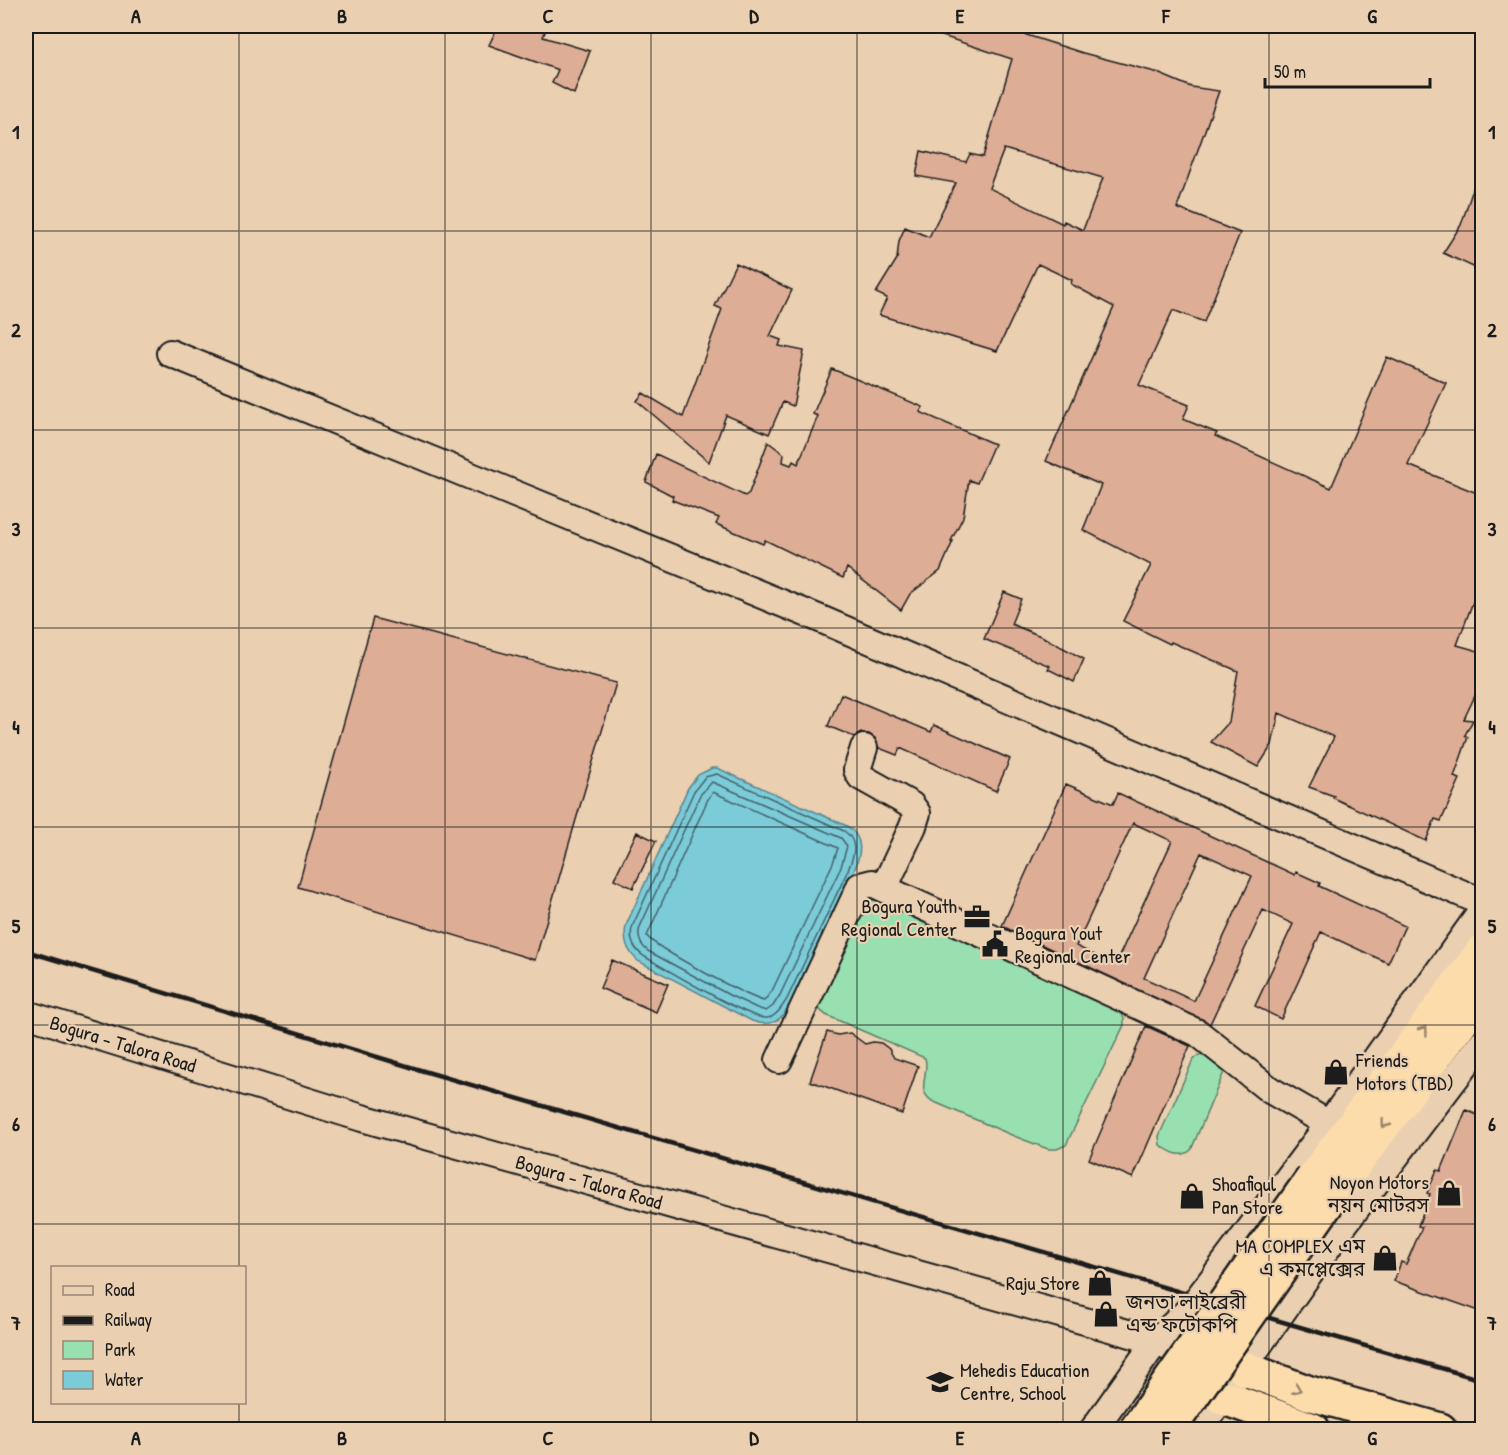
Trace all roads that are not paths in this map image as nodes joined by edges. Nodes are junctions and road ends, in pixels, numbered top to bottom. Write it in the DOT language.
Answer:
graph roads {
  1 [pos="170,353"];
  2 [pos="864,748"];
  3 [pos="884,888"];
  4 [pos="1482,902"];
  5 [pos="1482,911"];
  6 [pos="1482,952"];
  7 [pos="1482,993"];
  8 [pos="26,1014"];
  9 [pos="1482,1043"];
  10 [pos="780,1059"];
  11 [pos="1329,1124"];
  12 [pos="1156,1341"];
  13 [pos="1233,1382"];
  14 [pos="1093,1430"];
  15 [pos="1136,1430"];
  16 [pos="1168,1430"];
  17 [pos="1199,1430"];
  18 [pos="1313,1430"];
  19 [pos="1440,1430"];
  1 -- 4 [label="street"];
  2 -- 3 [label="street"];
  3 -- 10 [label="street"];
  3 -- 11 [label="street"];
  5 -- 11 [label="street"];
  15 -- 6 [label="highway, one-way, bridge"];
  7 -- 16 [label="highway, one-way, bridge"];
  8 -- 12 [label="street, Bogura - Talora Road"];
  9 -- 13 [label="street"];
  11 -- 12 [label="street"];
  12 -- 13 [label="street, Bogura - Talora Road"];
  12 -- 14 [label="street"];
  13 -- 17 [label="street"];
  13 -- 18 [label="highway"];
  13 -- 19 [label="highway, one-way"];
}
